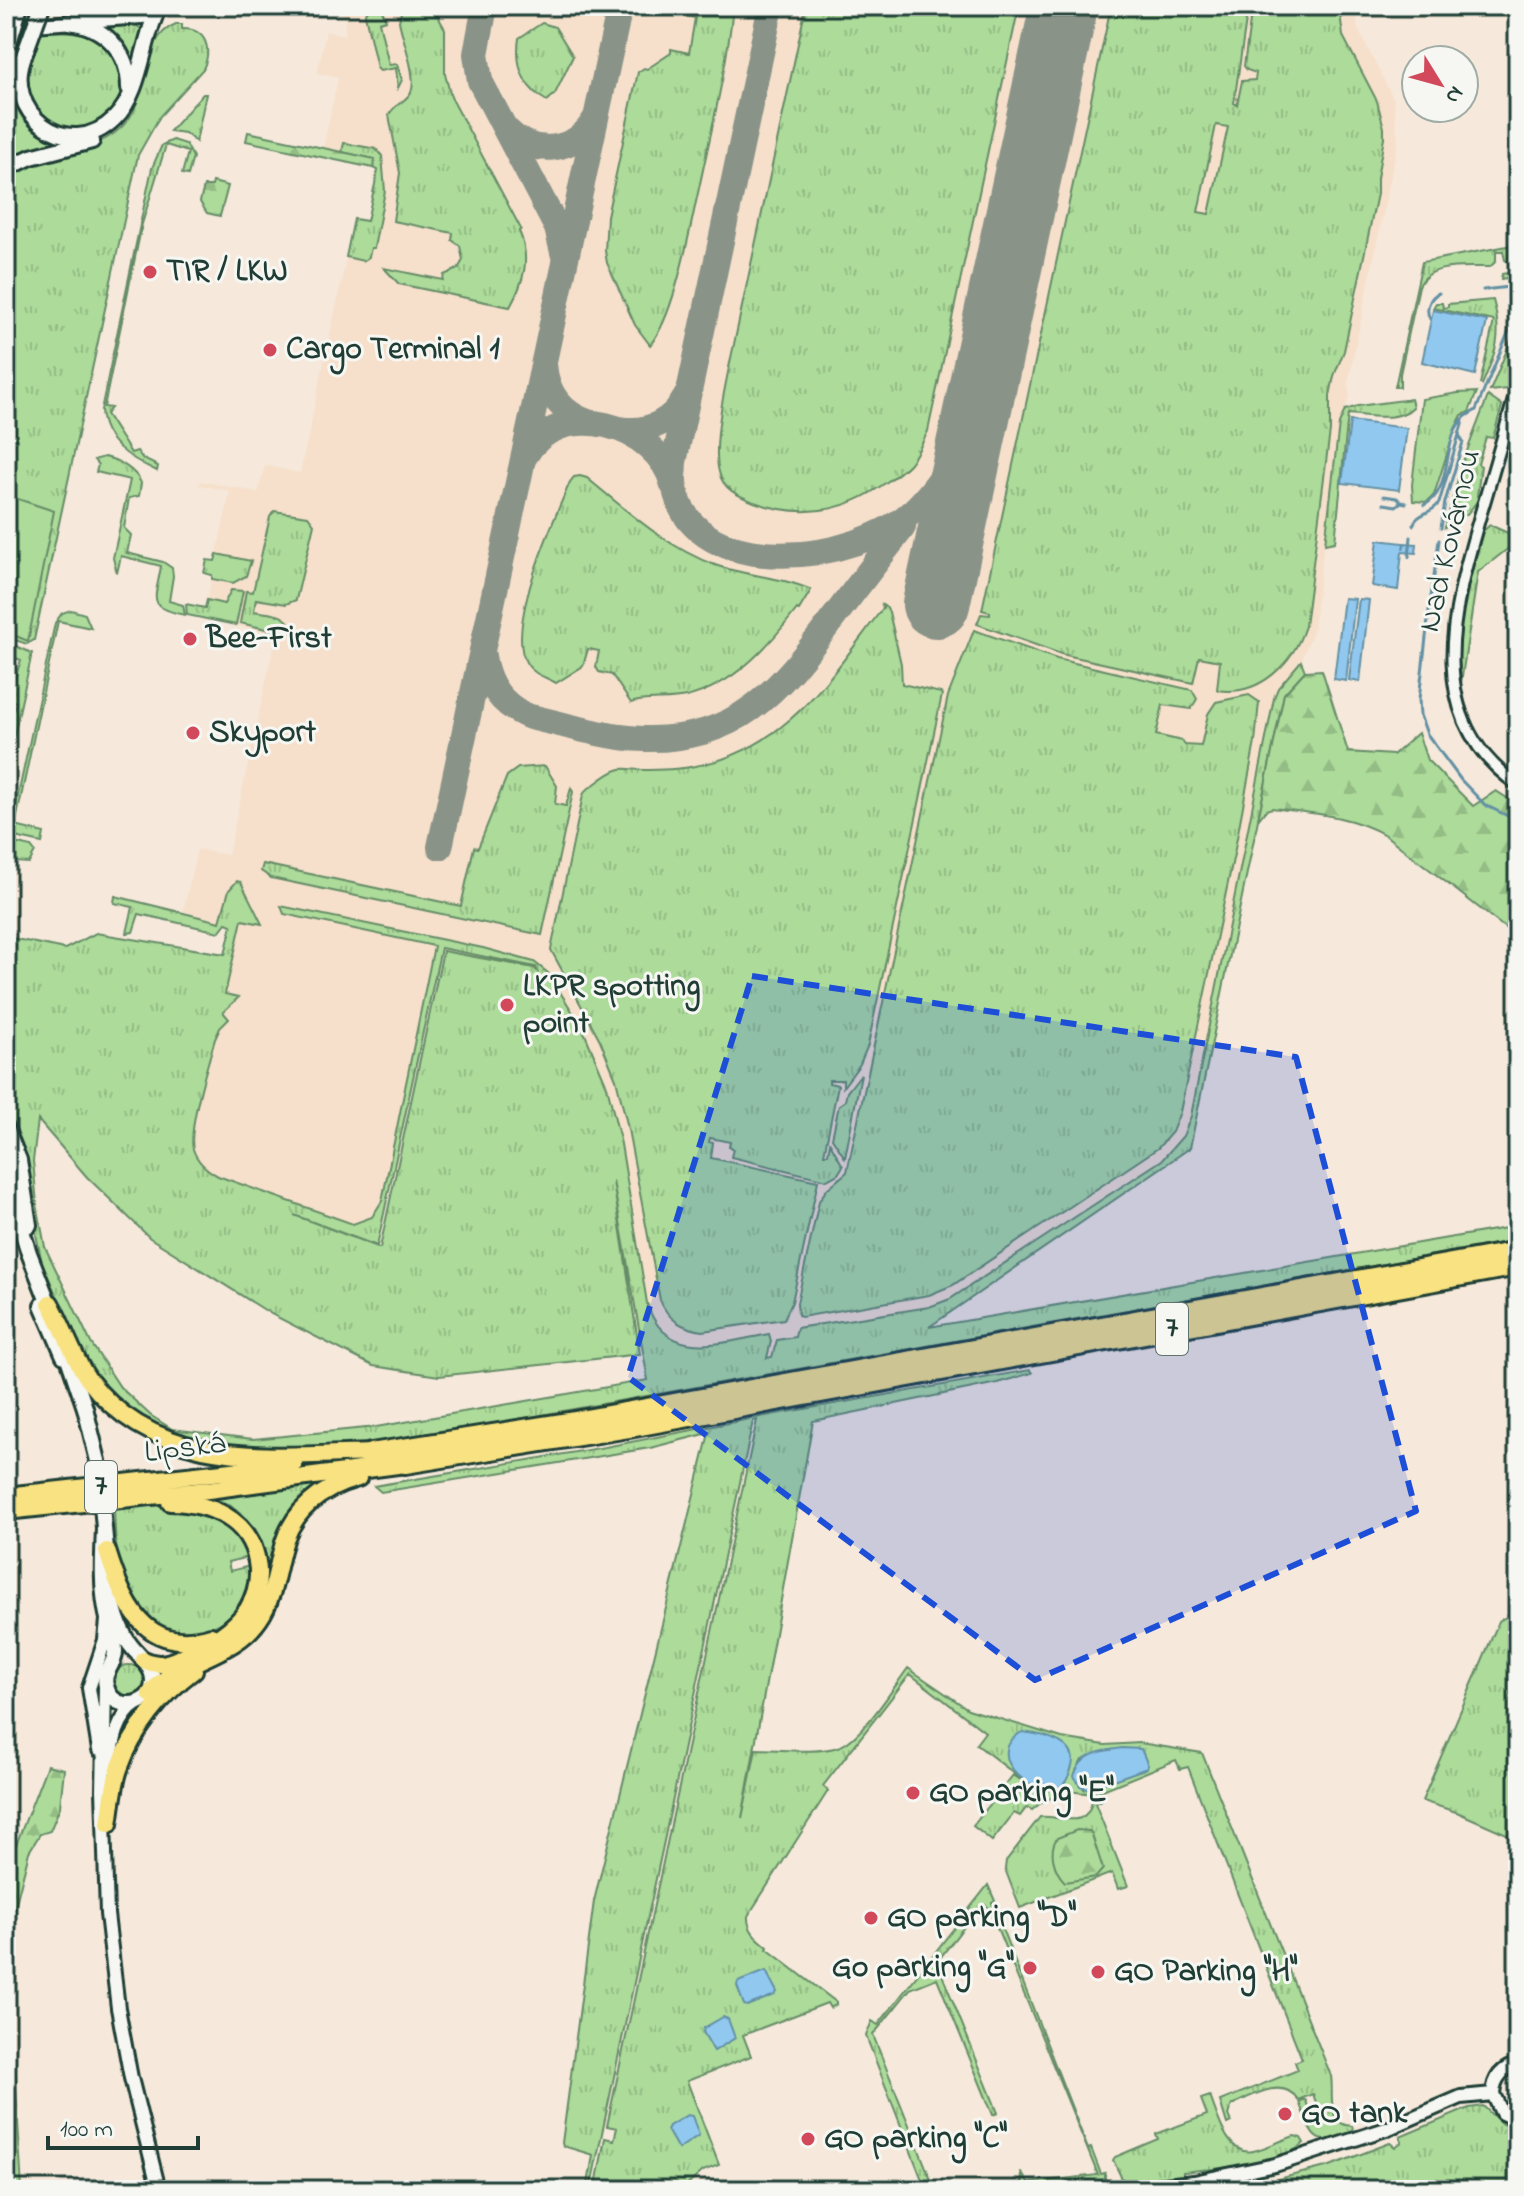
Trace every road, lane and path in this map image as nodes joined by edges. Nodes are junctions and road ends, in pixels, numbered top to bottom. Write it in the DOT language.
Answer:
graph roads {
  1 [pos="20,6"];
  2 [pos="42,6"];
  3 [pos="155,16"];
  4 [pos="69,22"];
  5 [pos="6,27"];
  6 [pos="6,48"];
  7 [pos="25,53"];
  8 [pos="6,85"];
  9 [pos="128,97"];
  10 [pos="6,169"];
  11 [pos="1518,386"];
  12 [pos="1518,785"];
  13 [pos="6,1128"];
  14 [pos="6,1180"];
  15 [pos="6,1211"];
  16 [pos="1518,1251"];
  17 [pos="1518,1266"];
  18 [pos="37,1269"];
  19 [pos="50,1303"];
  20 [pos="73,1374"];
  21 [pos="371,1453"];
  22 [pos="405,1464"];
  23 [pos="6,1496"];
  24 [pos="116,1500"];
  25 [pos="6,1511"];
  26 [pos="104,1528"];
  27 [pos="107,1551"];
  28 [pos="107,1617"];
  29 [pos="237,1622"];
  30 [pos="214,1656"];
  31 [pos="142,1659"];
  32 [pos="112,1663"];
  33 [pos="105,1679"];
  34 [pos="144,1699"];
  35 [pos="103,1790"];
  36 [pos="109,1824"];
  37 [pos="111,1944"];
  38 [pos="1518,2064"];
  39 [pos="1493,2094"];
  40 [pos="1518,2120"];
  41 [pos="159,2190"];
  42 [pos="1117,2190"];
  1 -- 6 [label="main road, bridge"];
  2 -- 7 [label="main road, bridge"];
  3 -- 4 [label="street"];
  3 -- 9 [label="main road"];
  3 -- 10 [label="main road"];
  4 -- 5 [label="street"];
  4 -- 9 [label="main road"];
  7 -- 8 [label="main road"];
  7 -- 9 [label="main road"];
  11 -- 12 [label="street, Nad Kovárnou"];
  13 -- 18 [label="main road"];
  14 -- 18 [label="main road"];
  15 -- 20 [label="main road"];
  16 -- 21 [label="highway, 7"];
  17 -- 22 [label="highway, 7"];
  18 -- 19 [label="main road"];
  19 -- 20 [label="main road"];
  19 -- 21 [label="highway"];
  20 -- 26 [label="main road, bridge"];
  21 -- 23 [label="highway, Lipská / 7"];
  22 -- 24 [label="highway, Lipská / 7"];
  22 -- 30 [label="highway"];
  24 -- 25 [label="highway, Lipská / 7"];
  24 -- 29 [label="highway"];
  26 -- 27 [label="main road"];
  26 -- 28 [label="main road"];
  27 -- 29 [label="highway"];
  27 -- 31 [label="main road"];
  28 -- 32 [label="main road"];
  28 -- 35 [label="street"];
  29 -- 31 [label="highway"];
  30 -- 34 [label="highway"];
  30 -- 36 [label="highway"];
  31 -- 32 [label="main road"];
  31 -- 34 [label="main road"];
  32 -- 33 [label="main road"];
  33 -- 34 [label="main road"];
  33 -- 35 [label="street"];
  34 -- 36 [label="street"];
  35 -- 37 [label="street"];
  36 -- 37 [label="street"];
  37 -- 41 [label="street"];
  38 -- 39 [label="street"];
  39 -- 40 [label="street"];
  39 -- 42 [label="street"];
}
